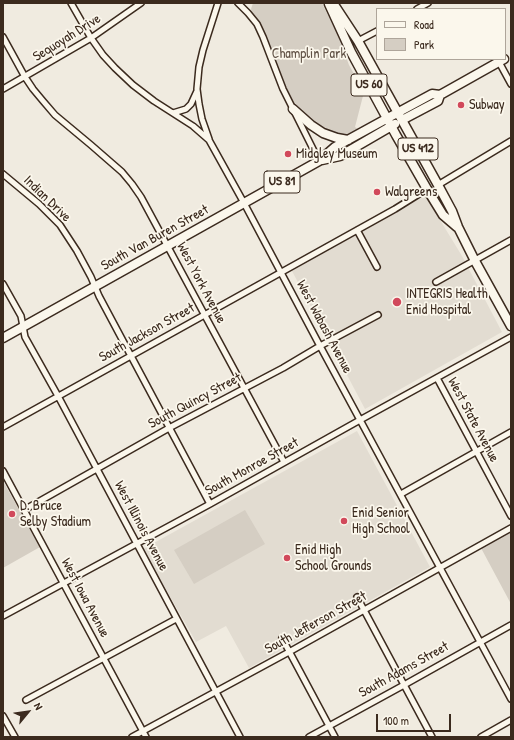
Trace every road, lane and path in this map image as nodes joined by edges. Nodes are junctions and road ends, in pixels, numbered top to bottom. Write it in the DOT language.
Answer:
graph roads {
  1 [pos="71,3"];
  2 [pos="141,3"];
  3 [pos="218,3"];
  4 [pos="238,3"];
  5 [pos="248,3"];
  6 [pos="328,3"];
  7 [pos="333,3"];
  8 [pos="428,3"];
  9 [pos="419,8"];
  10 [pos="245,9"];
  11 [pos="376,32"];
  12 [pos="3,37"];
  13 [pos="91,38"];
  14 [pos="358,41"];
  15 [pos="502,60"];
  16 [pos="25,77"];
  17 [pos="511,84"];
  18 [pos="3,89"];
  19 [pos="197,90"];
  20 [pos="440,95"];
  21 [pos="293,109"];
  22 [pos="173,113"];
  23 [pos="398,113"];
  24 [pos="387,118"];
  25 [pos="402,120"];
  26 [pos="391,126"];
  27 [pos="209,140"];
  28 [pos="348,140"];
  29 [pos="511,141"];
  30 [pos="319,161"];
  31 [pos="3,174"];
  32 [pos="438,185"];
  33 [pos="427,189"];
  34 [pos="244,203"];
  35 [pos="458,227"];
  36 [pos="357,230"];
  37 [pos="511,240"];
  38 [pos="168,246"];
  39 [pos="475,261"];
  40 [pos="377,266"];
  41 [pos="281,272"];
  42 [pos="436,282"];
  43 [pos="3,284"];
  44 [pos="95,286"];
  45 [pos="205,315"];
  46 [pos="378,315"];
  47 [pos="23,326"];
  48 [pos="511,326"];
  49 [pos="511,337"];
  50 [pos="3,338"];
  51 [pos="320,346"];
  52 [pos="131,356"];
  53 [pos="436,378"];
  54 [pos="244,389"];
  55 [pos="58,396"];
  56 [pos="360,420"];
  57 [pos="3,427"];
  58 [pos="170,428"];
  59 [pos="511,432"];
  60 [pos="476,452"];
  61 [pos="284,462"];
  62 [pos="97,469"];
  63 [pos="3,471"];
  64 [pos="401,494"];
  65 [pos="210,504"];
  66 [pos="24,510"];
  67 [pos="511,516"];
  68 [pos="511,528"];
  69 [pos="137,544"];
  70 [pos="440,568"];
  71 [pos="64,584"];
  72 [pos="357,597"];
  73 [pos="364,610"];
  74 [pos="3,616"];
  75 [pos="176,619"];
  76 [pos="511,624"];
  77 [pos="282,638"];
  78 [pos="480,642"];
  79 [pos="289,652"];
  80 [pos="103,658"];
  81 [pos="404,685"];
  82 [pos="216,692"];
  83 [pos="511,699"];
  84 [pos="26,700"];
  85 [pos="3,716"];
  86 [pos="511,720"];
  87 [pos="329,726"];
  88 [pos="143,731"];
  89 [pos="14,737"];
  90 [pos="132,737"];
  91 [pos="146,737"];
  92 [pos="240,737"];
  93 [pos="309,737"];
  94 [pos="334,737"];
  95 [pos="432,737"];
  96 [pos="481,737"];
  1 -- 13 [label="street, West Wabash Avenue"];
  2 -- 13 [label="street, Sequoyah Drive"];
  3 -- 19 [label="street"];
  4 -- 10 [label="street"];
  5 -- 10 [label="street"];
  6 -- 24 [label="main road, US 60"];
  7 -- 14 [label="main road, US 60"];
  8 -- 9 [label="street"];
  10 -- 21 [label="street"];
  11 -- 14 [label="street"];
  12 -- 16 [label="street, West York Avenue"];
  13 -- 16 [label="street, Sequoyah Drive"];
  13 -- 22 [label="street, West Wabash Avenue"];
  14 -- 23 [label="main road, US 60"];
  15 -- 17 [label="street"];
  15 -- 20 [label="main road, South Van Buren Street / US 60"];
  16 -- 18 [label="street, Sequoyah Drive"];
  16 -- 38 [label="street, West York Avenue"];
  19 -- 22 [label="street"];
  19 -- 27 [label="street"];
  20 -- 23 [label="main road, South Van Buren Street / US 60"];
  20 -- 25 [label="main road, South Van Buren Street / US 60"];
  21 -- 28 [label="main road"];
  21 -- 30 [label="street"];
  22 -- 27 [label="street, West Wabash Avenue"];
  23 -- 24 [label="main road, South Van Buren Street / US 81"];
  23 -- 25 [label="main road, US 412"];
  24 -- 26 [label="main road, US 60"];
  24 -- 28 [label="main road, South Van Buren Street / US 81"];
  25 -- 26 [label="main road, South Van Buren Street / US 60"];
  25 -- 32 [label="main road, US 412"];
  26 -- 30 [label="main road, South Van Buren Street / US 81"];
  26 -- 33 [label="main road, US 412"];
  27 -- 34 [label="street, West Wabash Avenue"];
  28 -- 30 [label="main road, South Van Buren Street / US 81"];
  29 -- 32 [label="street"];
  30 -- 34 [label="main road, South Van Buren Street / US 81"];
  31 -- 44 [label="street, Indian Drive"];
  32 -- 35 [label="main road, US 412"];
  33 -- 35 [label="main road, US 412"];
  33 -- 36 [label="street, South Jackson Street"];
  34 -- 38 [label="main road, South Van Buren Street / US 81"];
  34 -- 41 [label="street, West Wabash Avenue"];
  35 -- 39 [label="main road, US 412"];
  36 -- 40 [label="street"];
  36 -- 41 [label="street, South Jackson Street"];
  37 -- 39 [label="street"];
  38 -- 44 [label="main road, South Van Buren Street / US 81"];
  38 -- 45 [label="street, West York Avenue"];
  39 -- 42 [label="street"];
  39 -- 48 [label="main road, US 412"];
  41 -- 45 [label="street, South Jackson Street"];
  41 -- 51 [label="street, West Wabash Avenue"];
  43 -- 47 [label="street, West Illinois Avenue"];
  44 -- 47 [label="main road, South Van Buren Street / US 81"];
  44 -- 52 [label="street, Indian Drive"];
  45 -- 52 [label="street, South Jackson Street"];
  45 -- 54 [label="street, West York Avenue"];
  46 -- 51 [label="street, South Quincy Street"];
  47 -- 50 [label="main road, South Van Buren Street / US 81"];
  47 -- 55 [label="street, West Illinois Avenue"];
  49 -- 53 [label="street, South Monroe Street"];
  51 -- 54 [label="street, South Quincy Street"];
  51 -- 56 [label="street, West Wabash Avenue"];
  52 -- 55 [label="street, South Jackson Street"];
  52 -- 58 [label="street, Indian Drive"];
  53 -- 56 [label="street, South Monroe Street"];
  53 -- 60 [label="street, West State Avenue"];
  54 -- 58 [label="street, South Quincy Street"];
  54 -- 61 [label="street, West York Avenue"];
  55 -- 57 [label="street, South Jackson Street"];
  55 -- 62 [label="street, West Illinois Avenue"];
  56 -- 61 [label="street, South Monroe Street"];
  56 -- 64 [label="street, West Wabash Avenue"];
  58 -- 62 [label="street, South Quincy Street"];
  58 -- 65 [label="street, Indian Drive"];
  59 -- 60 [label="street"];
  60 -- 64 [label="street"];
  60 -- 67 [label="street, West State Avenue"];
  61 -- 65 [label="street, South Monroe Street"];
  62 -- 66 [label="street, South Quincy Street"];
  62 -- 69 [label="street, West Illinois Avenue"];
  63 -- 66 [label="street, West Iowa Avenue"];
  64 -- 70 [label="street, West Wabash Avenue"];
  65 -- 69 [label="street, South Monroe Street"];
  66 -- 71 [label="street, West Iowa Avenue"];
  68 -- 70 [label="street, South Jefferson Street"];
  69 -- 71 [label="street, South Monroe Street"];
  69 -- 75 [label="street, West Illinois Avenue"];
  70 -- 73 [label="street, South Jefferson Street"];
  70 -- 78 [label="street, West Wabash Avenue"];
  71 -- 74 [label="street, South Monroe Street"];
  71 -- 80 [label="street, West Iowa Avenue"];
  72 -- 73 [label="street"];
  73 -- 79 [label="street, South Jefferson Street"];
  73 -- 81 [label="street"];
  75 -- 80 [label="street"];
  75 -- 82 [label="street, West Illinois Avenue"];
  76 -- 78 [label="street, South Adams Street"];
  77 -- 79 [label="street"];
  78 -- 81 [label="street, South Adams Street"];
  78 -- 83 [label="street, West Wabash Avenue"];
  79 -- 82 [label="street, South Jefferson Street"];
  79 -- 87 [label="street"];
  80 -- 84 [label="street"];
  80 -- 88 [label="street, West Iowa Avenue"];
  81 -- 87 [label="street, South Adams Street"];
  81 -- 95 [label="street"];
  82 -- 88 [label="street, South Jefferson Street"];
  82 -- 92 [label="street, West Illinois Avenue"];
  85 -- 89 [label="street"];
  86 -- 96 [label="street"];
  87 -- 93 [label="street, South Adams Street"];
  87 -- 94 [label="street"];
  88 -- 90 [label="street, South Jefferson Street"];
  88 -- 91 [label="street, West Iowa Avenue"];
}
